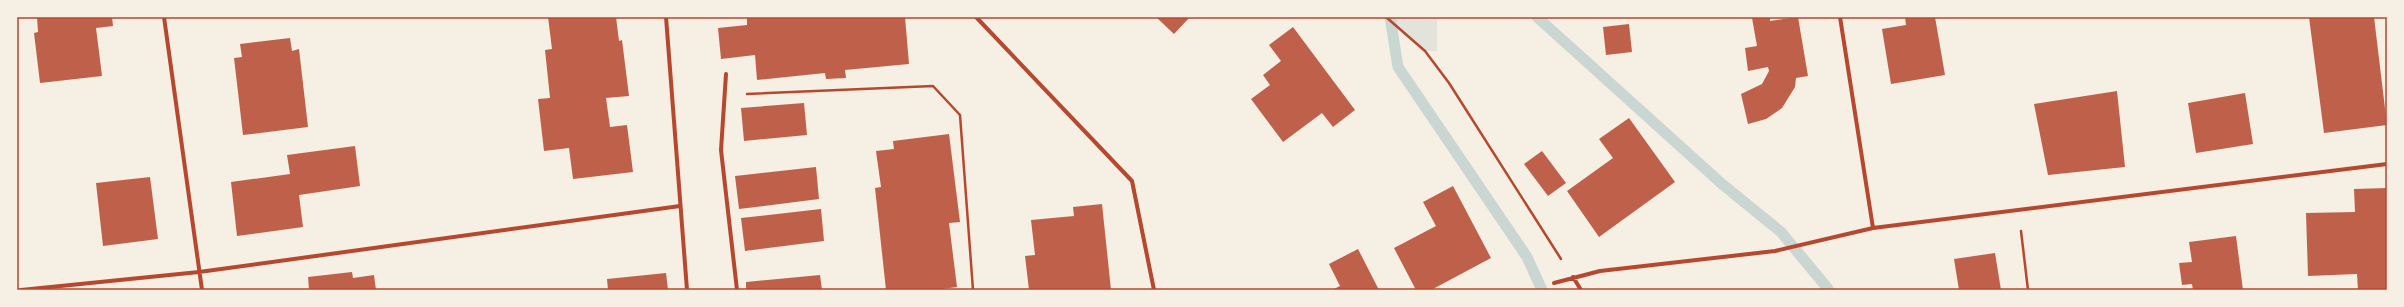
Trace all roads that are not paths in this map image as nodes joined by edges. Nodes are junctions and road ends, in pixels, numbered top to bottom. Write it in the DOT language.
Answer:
graph roads {
  1 [pos="164,17"];
  2 [pos="666,17"];
  3 [pos="976,17"];
  4 [pos="1840,17"];
  5 [pos="726,74"];
  6 [pos="2387,164"];
  7 [pos="680,206"];
  8 [pos="1873,228"];
  9 [pos="199,272"];
  10 [pos="1572,277"];
  11 [pos="1554,283"];
  12 [pos="21,290"];
  13 [pos="202,290"];
  14 [pos="687,290"];
  15 [pos="737,290"];
  16 [pos="1154,290"];
  17 [pos="1581,290"];
  1 -- 9 [label="street"];
  2 -- 7 [label="street"];
  3 -- 16 [label="street"];
  4 -- 8 [label="street"];
  5 -- 15 [label="street"];
  6 -- 8 [label="street"];
  7 -- 9 [label="street"];
  7 -- 14 [label="street"];
  8 -- 10 [label="street"];
  9 -- 12 [label="street"];
  9 -- 13 [label="street"];
  10 -- 11 [label="street"];
  10 -- 17 [label="street"];
}
